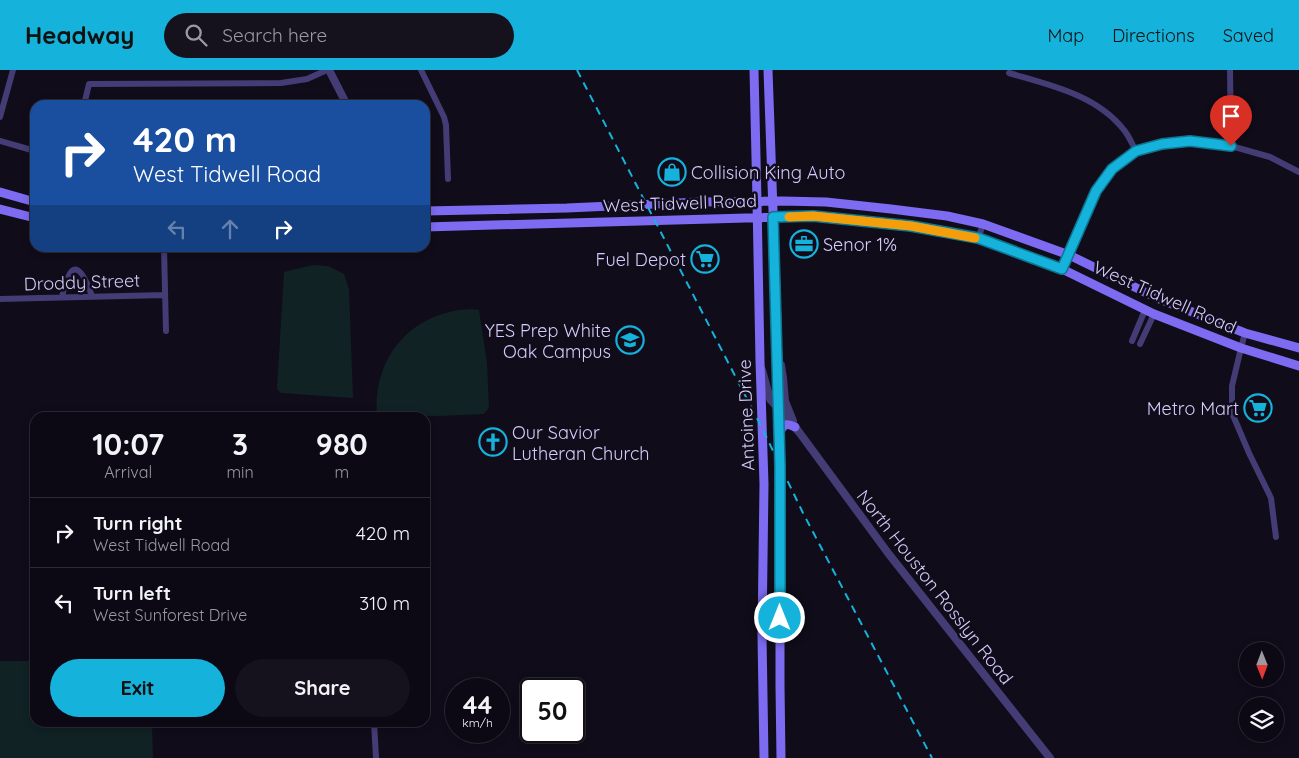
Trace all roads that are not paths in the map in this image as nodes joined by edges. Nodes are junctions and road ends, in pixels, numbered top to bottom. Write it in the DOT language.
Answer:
graph roads {
  1 [pos="13,70"];
  2 [pos="328,70"];
  3 [pos="421,70"];
  4 [pos="754,70"];
  5 [pos="768,70"];
  6 [pos="1230,70"];
  7 [pos="1009,74"];
  8 [pos="85,100"];
  9 [pos="344,100"];
  10 [pos="0,117"];
  11 [pos="0,141"];
  12 [pos="1231,146"];
  13 [pos="30,150"];
  14 [pos="1136,151"];
  15 [pos="1299,172"];
  16 [pos="448,179"];
  17 [pos="0,192"];
  18 [pos="30,201"];
  19 [pos="757,201"];
  20 [pos="773,201"];
  21 [pos="671,204"];
  22 [pos="567,208"];
  23 [pos="0,209"];
  24 [pos="474,210"];
  25 [pos="430,211"];
  26 [pos="30,217"];
  27 [pos="758,217"];
  28 [pos="773,217"];
  29 [pos="672,220"];
  30 [pos="567,223"];
  31 [pos="983,224"];
  32 [pos="475,225"];
  33 [pos="430,227"];
  34 [pos="978,238"];
  35 [pos="164,252"];
  36 [pos="1069,255"];
  37 [pos="1062,269"];
  38 [pos="165,294"];
  39 [pos="92,296"];
  40 [pos="62,297"];
  41 [pos="1157,298"];
  42 [pos="0,299"];
  43 [pos="1150,312"];
  44 [pos="760,322"];
  45 [pos="777,323"];
  46 [pos="166,331"];
  47 [pos="1245,333"];
  48 [pos="1132,341"];
  49 [pos="1140,344"];
  50 [pos="777,347"];
  51 [pos="1241,348"];
  52 [pos="1299,348"];
  53 [pos="760,361"];
  54 [pos="1299,366"];
  55 [pos="778,408"];
  56 [pos="797,430"];
  57 [pos="779,435"];
  58 [pos="1276,537"];
  59 [pos="374,727"];
  60 [pos="376,758"];
  61 [pos="764,758"];
  62 [pos="781,758"];
  63 [pos="1050,758"];
  1 -- 10 [label="street"];
  2 -- 8 [label="street"];
  2 -- 9 [label="street"];
  3 -- 16 [label="street"];
  4 -- 19 [label="main road, Antoine Drive"];
  5 -- 20 [label="main road, Antoine Drive"];
  6 -- 12 [label="street"];
  7 -- 14 [label="street"];
  11 -- 13 [label="street"];
  12 -- 14 [label="street"];
  12 -- 15 [label="street"];
  14 -- 36 [label="street"];
  17 -- 18 [label="main road"];
  19 -- 20 [label="main road, West Tidwell Road"];
  19 -- 21 [label="main road, West Tidwell Road"];
  19 -- 27 [label="main road, Antoine Drive"];
  20 -- 28 [label="main road, Antoine Drive"];
  20 -- 31 [label="main road, West Tidwell Road"];
  21 -- 22 [label="main road, West Tidwell Road"];
  21 -- 29 [label="main road"];
  22 -- 24 [label="main road, West Tidwell Road"];
  22 -- 30 [label="main road"];
  23 -- 26 [label="main road"];
  24 -- 25 [label="main road, West Tidwell Road"];
  24 -- 32 [label="main road"];
  27 -- 28 [label="main road, West Tidwell Road"];
  27 -- 29 [label="main road, West Tidwell Road"];
  27 -- 44 [label="main road, Antoine Drive"];
  28 -- 34 [label="main road, West Tidwell Road"];
  28 -- 45 [label="main road, Antoine Drive"];
  29 -- 30 [label="main road, West Tidwell Road"];
  30 -- 32 [label="main road, West Tidwell Road"];
  31 -- 34 [label="street"];
  31 -- 36 [label="main road, West Tidwell Road"];
  32 -- 33 [label="main road, West Tidwell Road"];
  34 -- 37 [label="main road, West Tidwell Road"];
  35 -- 38 [label="street"];
  36 -- 37 [label="street"];
  36 -- 41 [label="main road, West Tidwell Road"];
  37 -- 43 [label="main road, West Tidwell Road"];
  38 -- 39 [label="street, Droddy Street"];
  38 -- 46 [label="street"];
  39 -- 40 [label="street, Droddy Street"];
  39 -- 40 [label="street"];
  40 -- 42 [label="street, Droddy Street"];
  41 -- 43 [label="main road"];
  41 -- 47 [label="main road, West Tidwell Road"];
  43 -- 48 [label="street"];
  43 -- 49 [label="street"];
  43 -- 51 [label="main road, West Tidwell Road"];
  44 -- 45 [label="main road"];
  44 -- 53 [label="main road, Antoine Drive"];
  45 -- 50 [label="main road, Antoine Drive"];
  47 -- 51 [label="street"];
  47 -- 52 [label="main road, West Tidwell Road"];
  50 -- 55 [label="main road, Antoine Drive"];
  50 -- 56 [label="street, North Houston Rosslyn Road"];
  51 -- 54 [label="main road, West Tidwell Road"];
  51 -- 58 [label="street"];
  53 -- 55 [label="street, North Houston Rosslyn Road"];
  53 -- 61 [label="main road, Antoine Drive"];
  55 -- 56 [label="street, North Houston Rosslyn Road"];
  55 -- 57 [label="main road, Antoine Drive"];
  56 -- 57 [label="main road"];
  56 -- 63 [label="street, North Houston Rosslyn Road"];
  57 -- 62 [label="main road, Antoine Drive"];
  59 -- 60 [label="street"];
}
